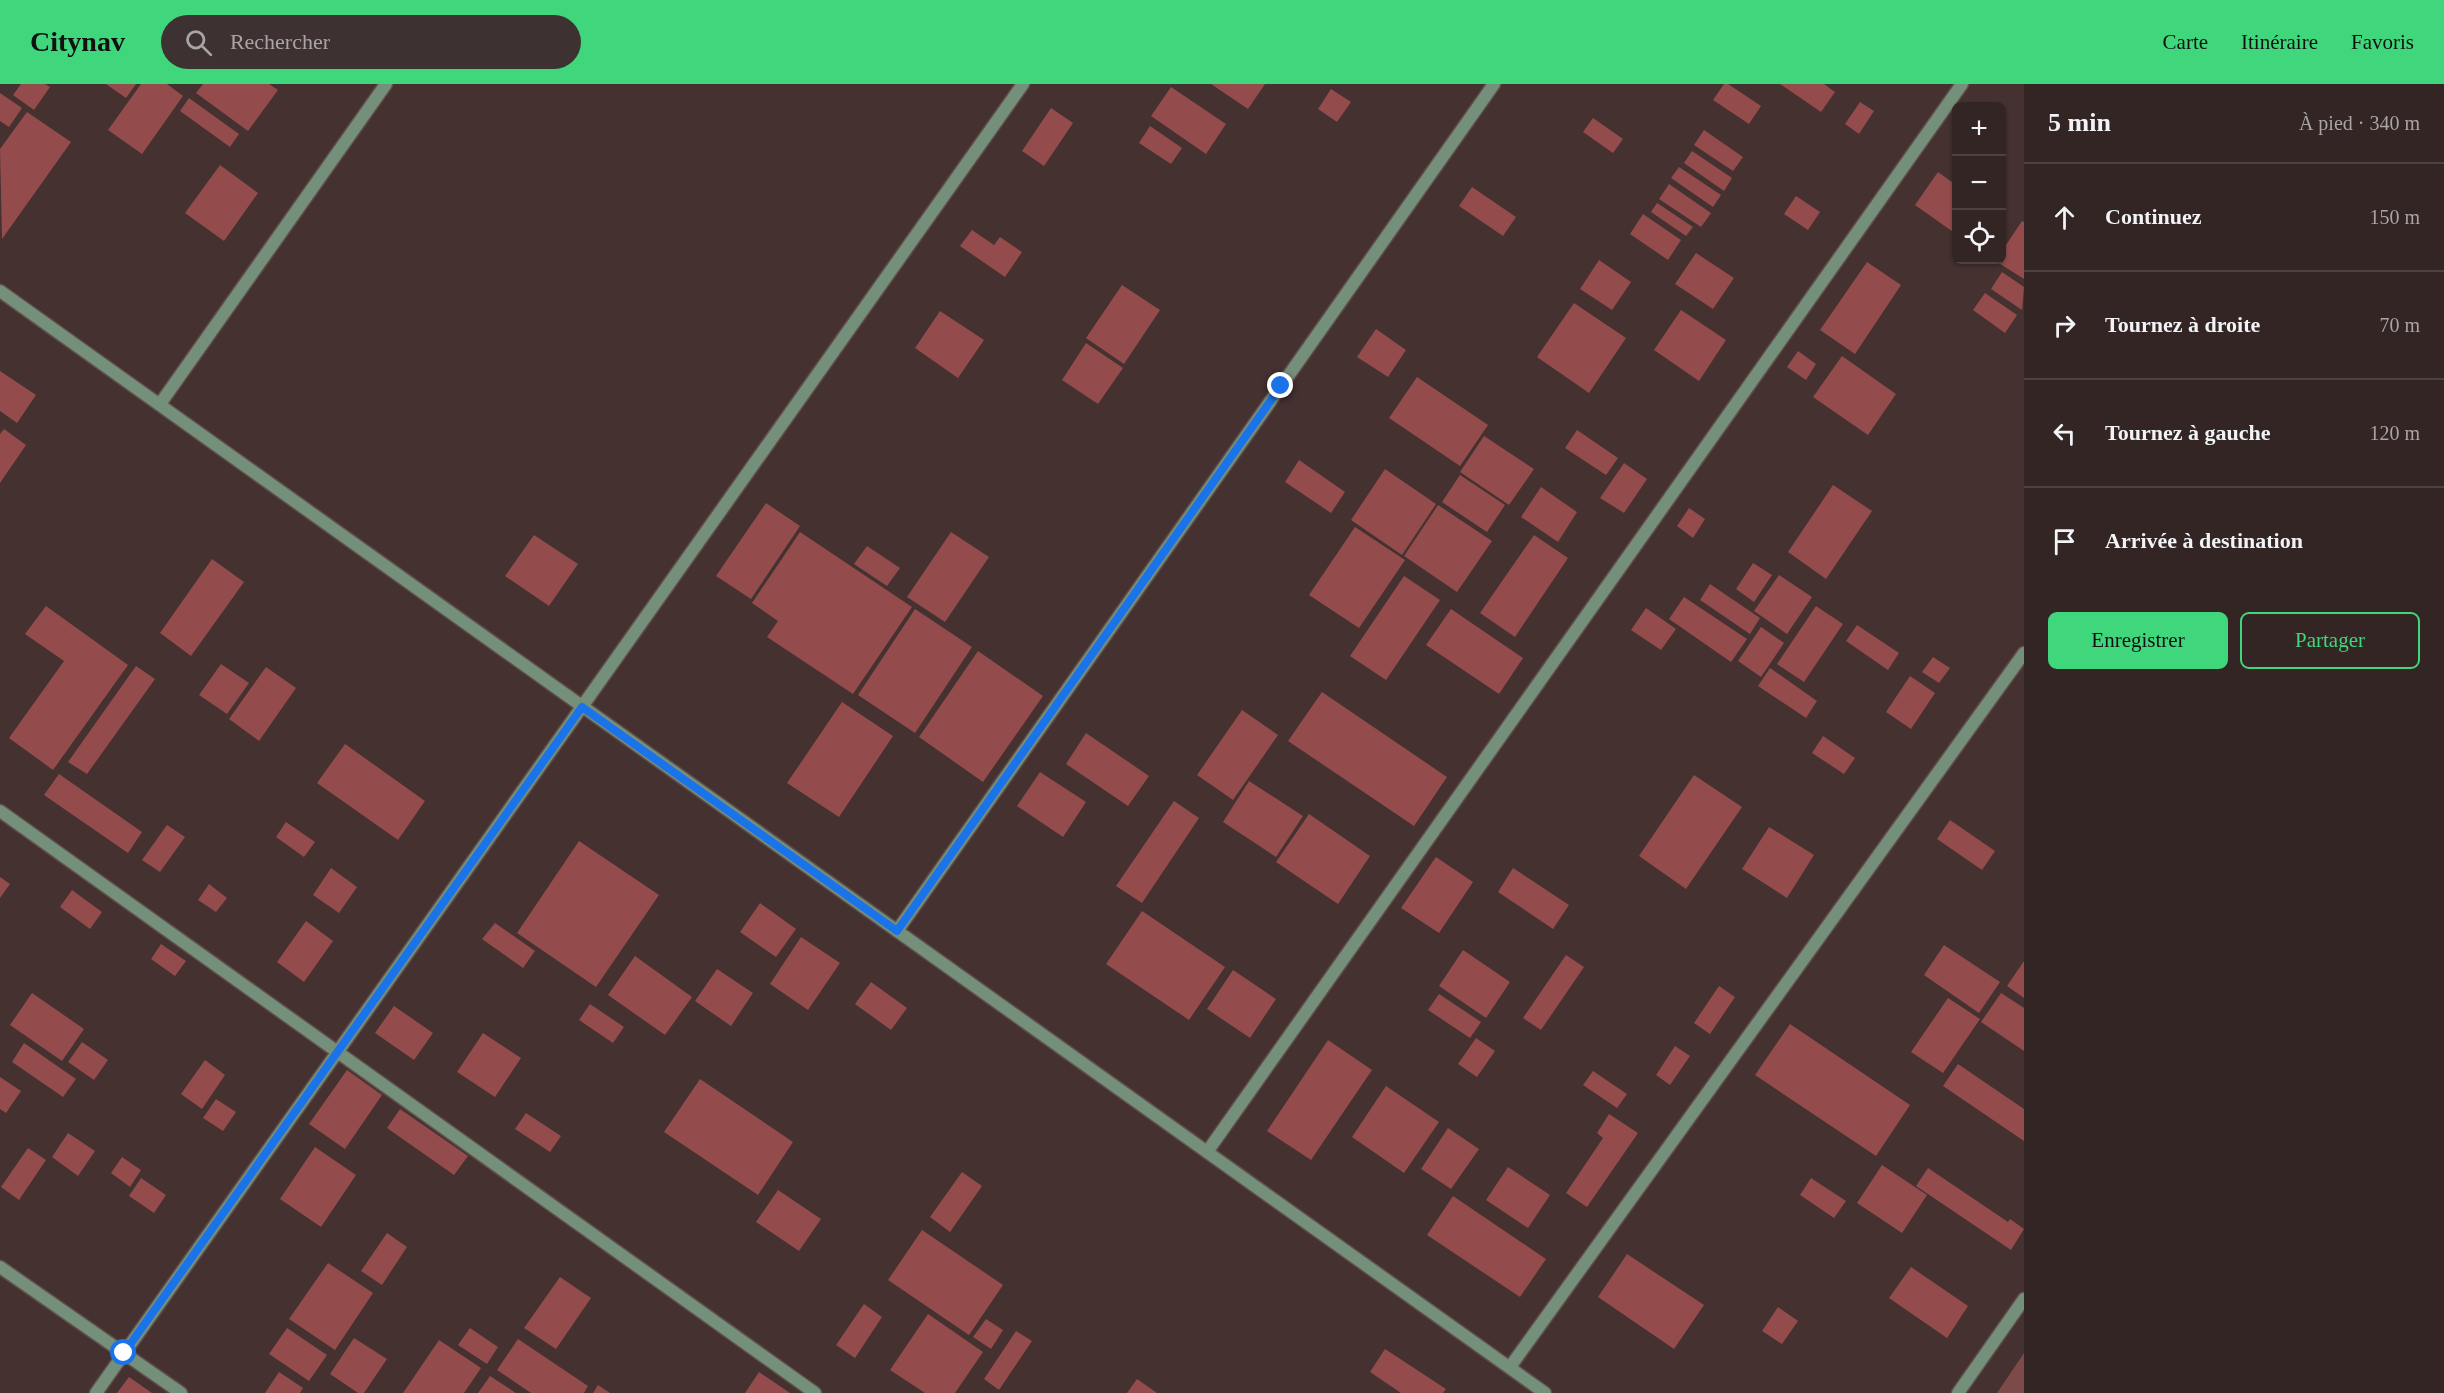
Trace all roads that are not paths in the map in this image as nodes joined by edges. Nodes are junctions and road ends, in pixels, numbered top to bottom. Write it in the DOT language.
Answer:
graph roads {
  1 [pos="386,84"];
  2 [pos="1023,84"];
  3 [pos="1494,84"];
  4 [pos="1962,84"];
  5 [pos="0,291"];
  6 [pos="160,404"];
  7 [pos="2024,653"];
  8 [pos="582,707"];
  9 [pos="0,811"];
  10 [pos="897,931"];
  11 [pos="337,1052"];
  12 [pos="1207,1152"];
  13 [pos="0,1267"];
  14 [pos="2024,1299"];
  15 [pos="124,1353"];
  16 [pos="1510,1367"];
  17 [pos="96,1393"];
  18 [pos="181,1393"];
  19 [pos="815,1393"];
  20 [pos="1545,1393"];
  21 [pos="1958,1393"];
  1 -- 6 [label="street"];
  2 -- 8 [label="street"];
  3 -- 10 [label="street"];
  4 -- 12 [label="street"];
  5 -- 6 [label="street"];
  6 -- 8 [label="street"];
  7 -- 16 [label="street"];
  8 -- 10 [label="street"];
  8 -- 11 [label="street"];
  9 -- 11 [label="street"];
  10 -- 12 [label="street"];
  11 -- 15 [label="street"];
  11 -- 19 [label="street"];
  12 -- 16 [label="street"];
  13 -- 15 [label="street"];
  14 -- 21 [label="street"];
  15 -- 17 [label="street"];
  15 -- 18 [label="street"];
  16 -- 20 [label="street"];
}
